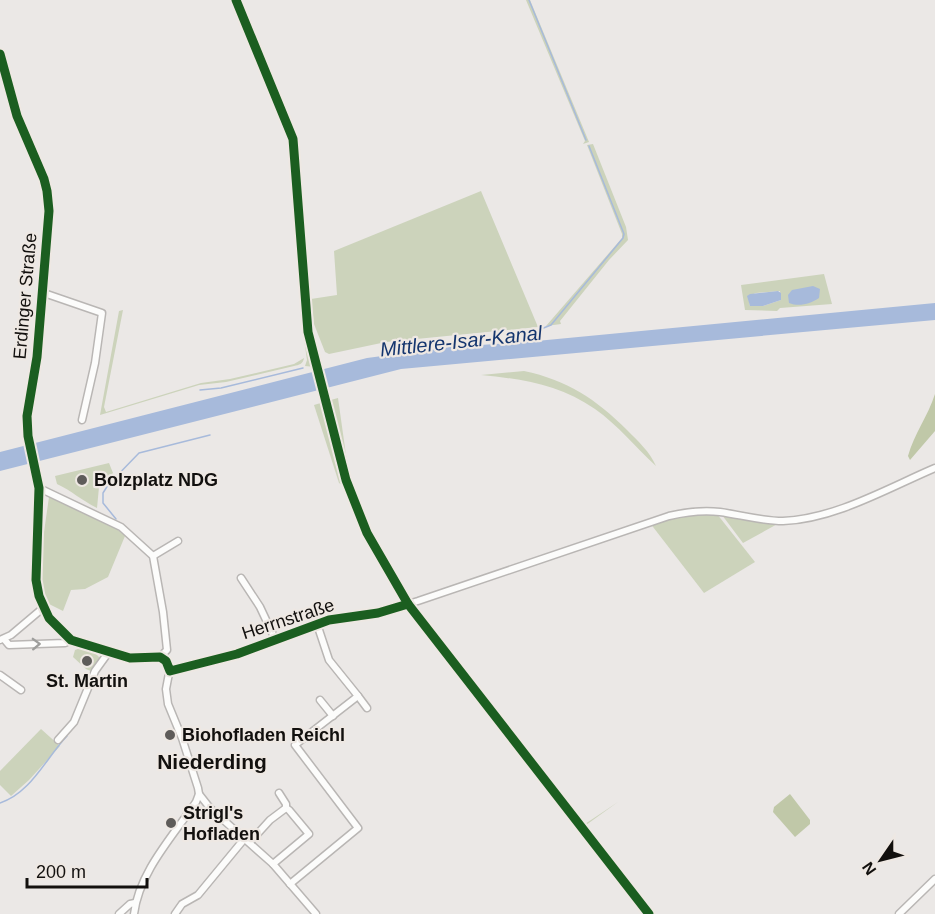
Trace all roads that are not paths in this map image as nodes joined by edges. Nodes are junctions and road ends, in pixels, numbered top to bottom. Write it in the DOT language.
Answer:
graph roads {
  1 [pos="0,54"];
  2 [pos="41,292"];
  3 [pos="82,420"];
  4 [pos="935,468"];
  5 [pos="39,488"];
  6 [pos="178,541"];
  7 [pos="153,556"];
  8 [pos="241,578"];
  9 [pos="43,608"];
  10 [pos="317,624"];
  11 [pos="275,639"];
  12 [pos="2,640"];
  13 [pos="70,640"];
  14 [pos="108,653"];
  15 [pos="160,657"];
  16 [pos="170,671"];
  17 [pos="0,675"];
  18 [pos="21,690"];
  19 [pos="358,696"];
  20 [pos="320,700"];
  21 [pos="367,708"];
  22 [pos="333,716"];
  23 [pos="58,740"];
  24 [pos="279,793"];
  25 [pos="199,794"];
  26 [pos="286,808"];
  27 [pos="248,840"];
  28 [pos="273,864"];
  29 [pos="935,879"];
  30 [pos="290,884"];
  31 [pos="135,903"];
  32 [pos="119,914"];
  33 [pos="134,914"];
  34 [pos="175,914"];
  35 [pos="316,914"];
  36 [pos="899,914"];
  1 -- 2 [label="street, Erdinger Straße"];
  2 -- 3 [label="street"];
  2 -- 5 [label="street, Erdinger Straße"];
  4 -- 10 [label="street, Herrnstraße"];
  5 -- 7 [label="street"];
  5 -- 9 [label="street, Erdinger Straße"];
  6 -- 7 [label="street"];
  7 -- 15 [label="street"];
  8 -- 11 [label="street, Herrnstraße"];
  9 -- 12 [label="street"];
  9 -- 13 [label="street, Erdinger Straße"];
  10 -- 11 [label="street, Herrnstraße"];
  10 -- 19 [label="street"];
  11 -- 16 [label="street, Herrnstraße"];
  12 -- 13 [label="street, one-way"];
  13 -- 14 [label="street, Erdinger Straße"];
  14 -- 15 [label="street, Erdinger Straße"];
  14 -- 23 [label="street"];
  15 -- 16 [label="street"];
  16 -- 25 [label="street"];
  17 -- 18 [label="street"];
  19 -- 21 [label="street"];
  19 -- 22 [label="street"];
  20 -- 22 [label="street"];
  22 -- 30 [label="street"];
  24 -- 26 [label="street"];
  25 -- 27 [label="street"];
  25 -- 31 [label="street"];
  26 -- 27 [label="street"];
  26 -- 28 [label="street"];
  27 -- 28 [label="street"];
  27 -- 34 [label="street"];
  28 -- 30 [label="street"];
  29 -- 36 [label="street"];
  30 -- 35 [label="street"];
  31 -- 32 [label="street"];
  31 -- 33 [label="street"];
}
